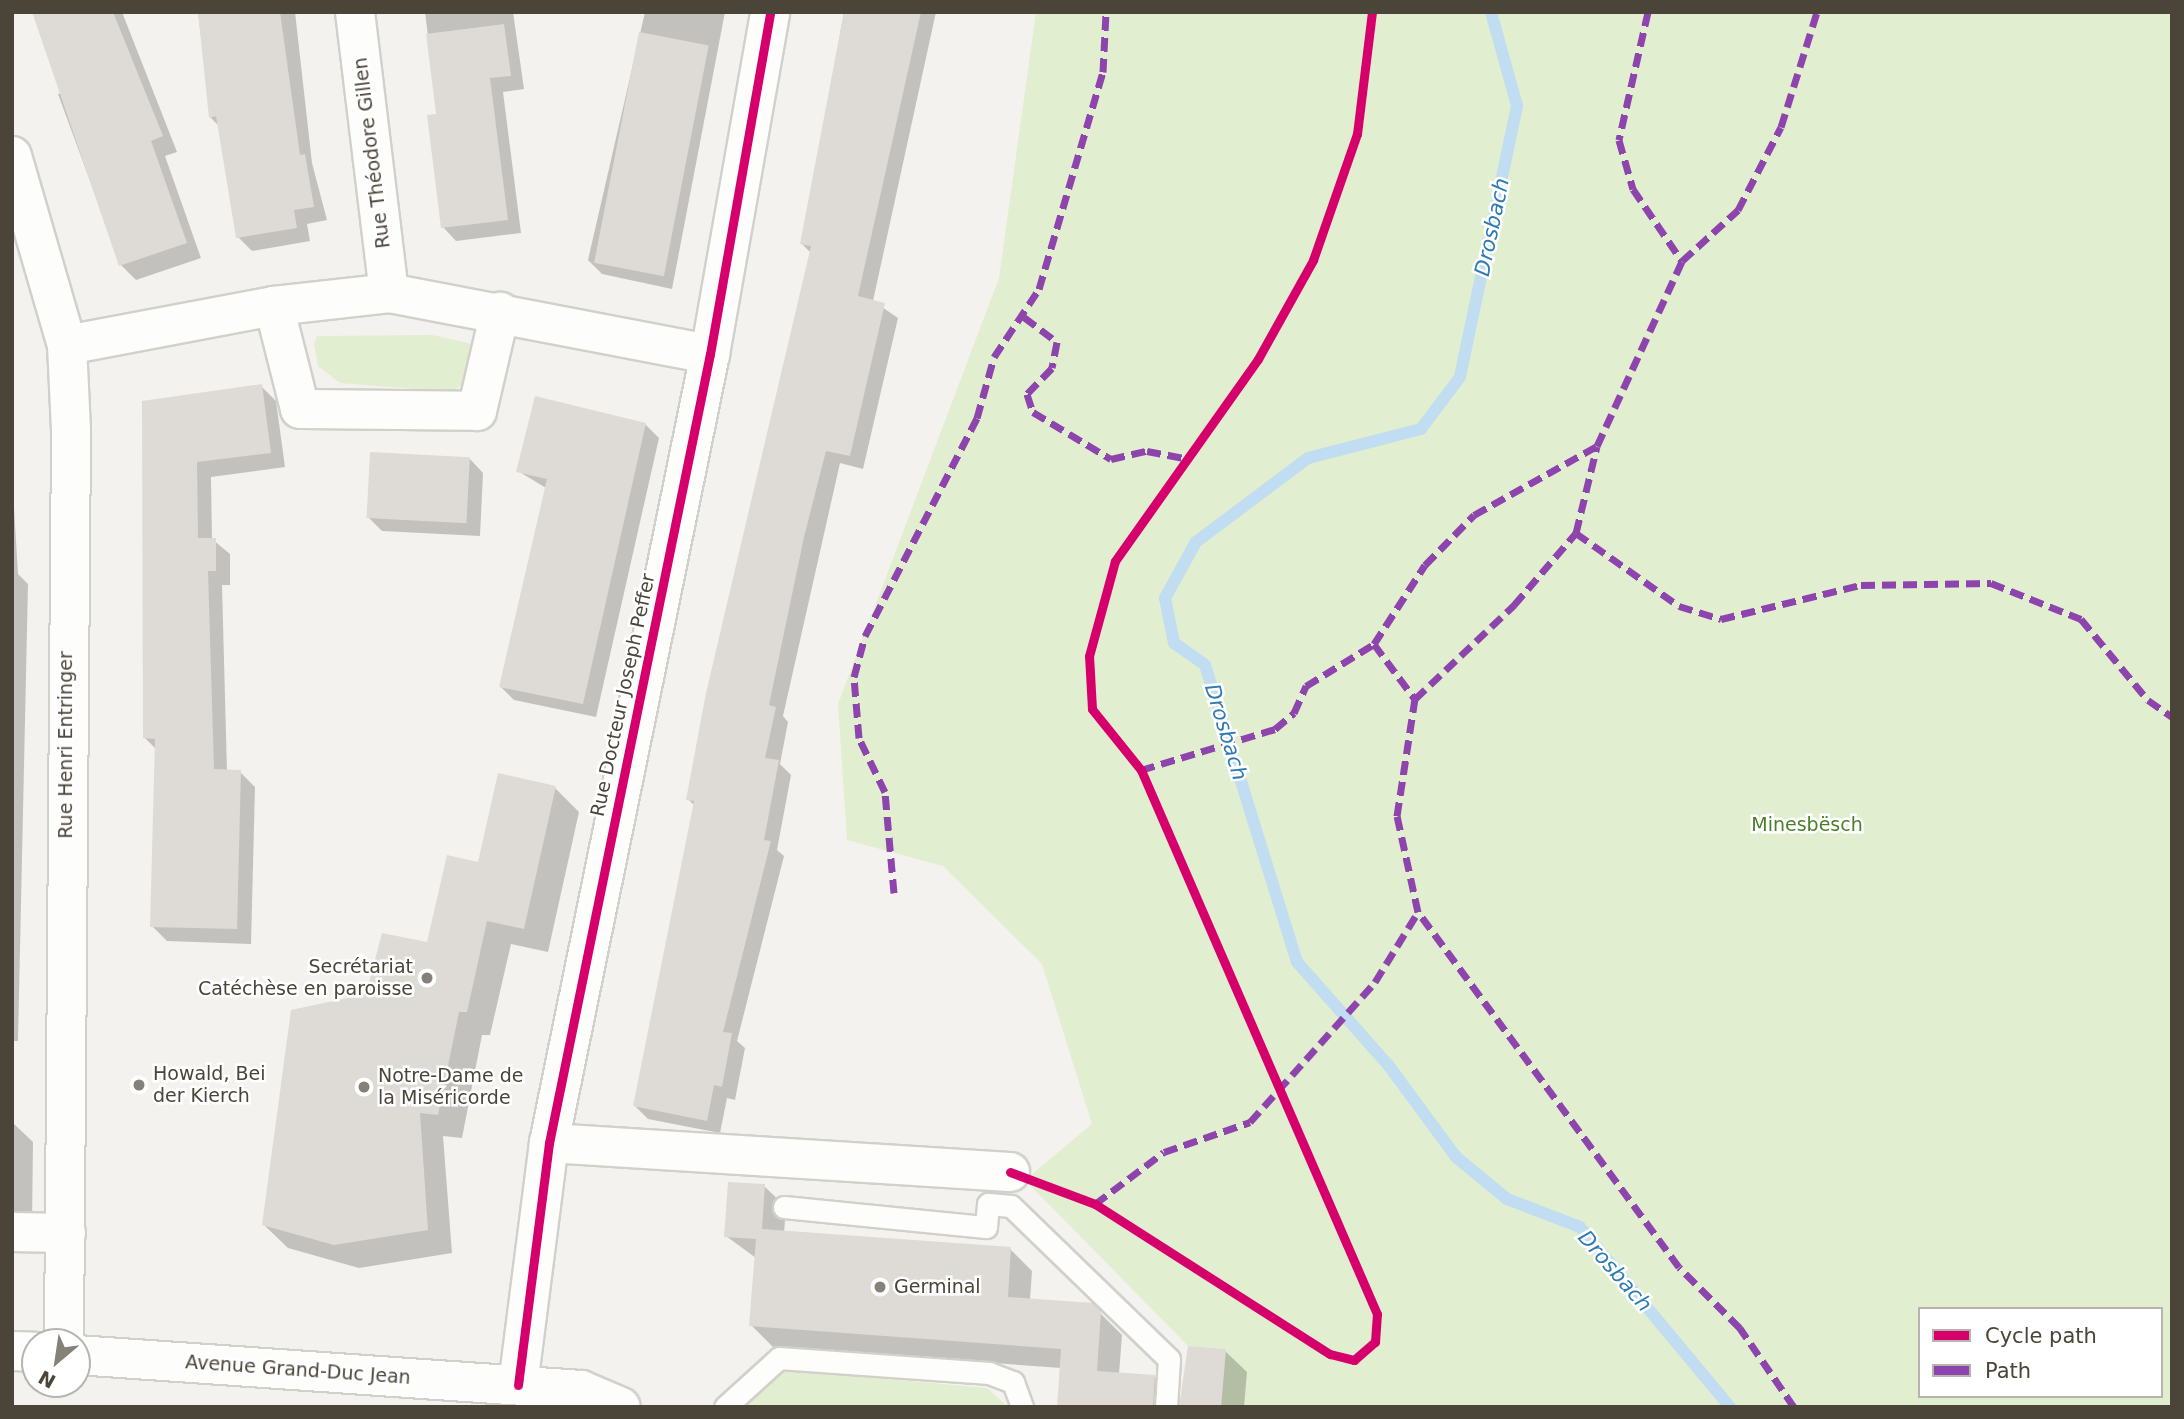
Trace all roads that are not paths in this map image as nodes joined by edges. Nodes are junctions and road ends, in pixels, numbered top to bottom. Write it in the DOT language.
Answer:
graph roads {
  1 [pos="355,12"];
  2 [pos="770,12"];
  3 [pos="12,156"];
  4 [pos="389,293"];
  5 [pos="274,306"];
  6 [pos="500,312"];
  7 [pos="66,345"];
  8 [pos="710,354"];
  9 [pos="549,1143"];
  10 [pos="1011,1189"];
  11 [pos="784,1207"];
  12 [pos="12,1232"];
  13 [pos="66,1233"];
  14 [pos="64,1328"];
  15 [pos="91,1356"];
  16 [pos="518,1385"];
  17 [pos="621,1407"];
  18 [pos="725,1407"];
  19 [pos="1022,1407"];
  20 [pos="1166,1407"];
  1 -- 4 [label="street, Rue Théodore Gillen"];
  2 -- 8 [label="street, Rue Docteur Joseph Peffer"];
  3 -- 7 [label="street, Rue Henri Entringer"];
  4 -- 5 [label="street"];
  4 -- 6 [label="street"];
  5 -- 6 [label="street"];
  5 -- 7 [label="street"];
  6 -- 8 [label="street"];
  7 -- 13 [label="street, Rue Henri Entringer"];
  8 -- 9 [label="street, Rue Docteur Joseph Peffer"];
  9 -- 10 [label="street"];
  9 -- 16 [label="street, Rue Docteur Joseph Peffer"];
  10 -- 11 [label="lane"];
  10 -- 20 [label="lane"];
  12 -- 13 [label="street"];
  13 -- 14 [label="street, Rue Henri Entringer"];
  15 -- 16 [label="street, Avenue Grand-Duc Jean"];
  16 -- 17 [label="street, Avenue Grand-Duc Jean"];
  18 -- 19 [label="lane"];
}
